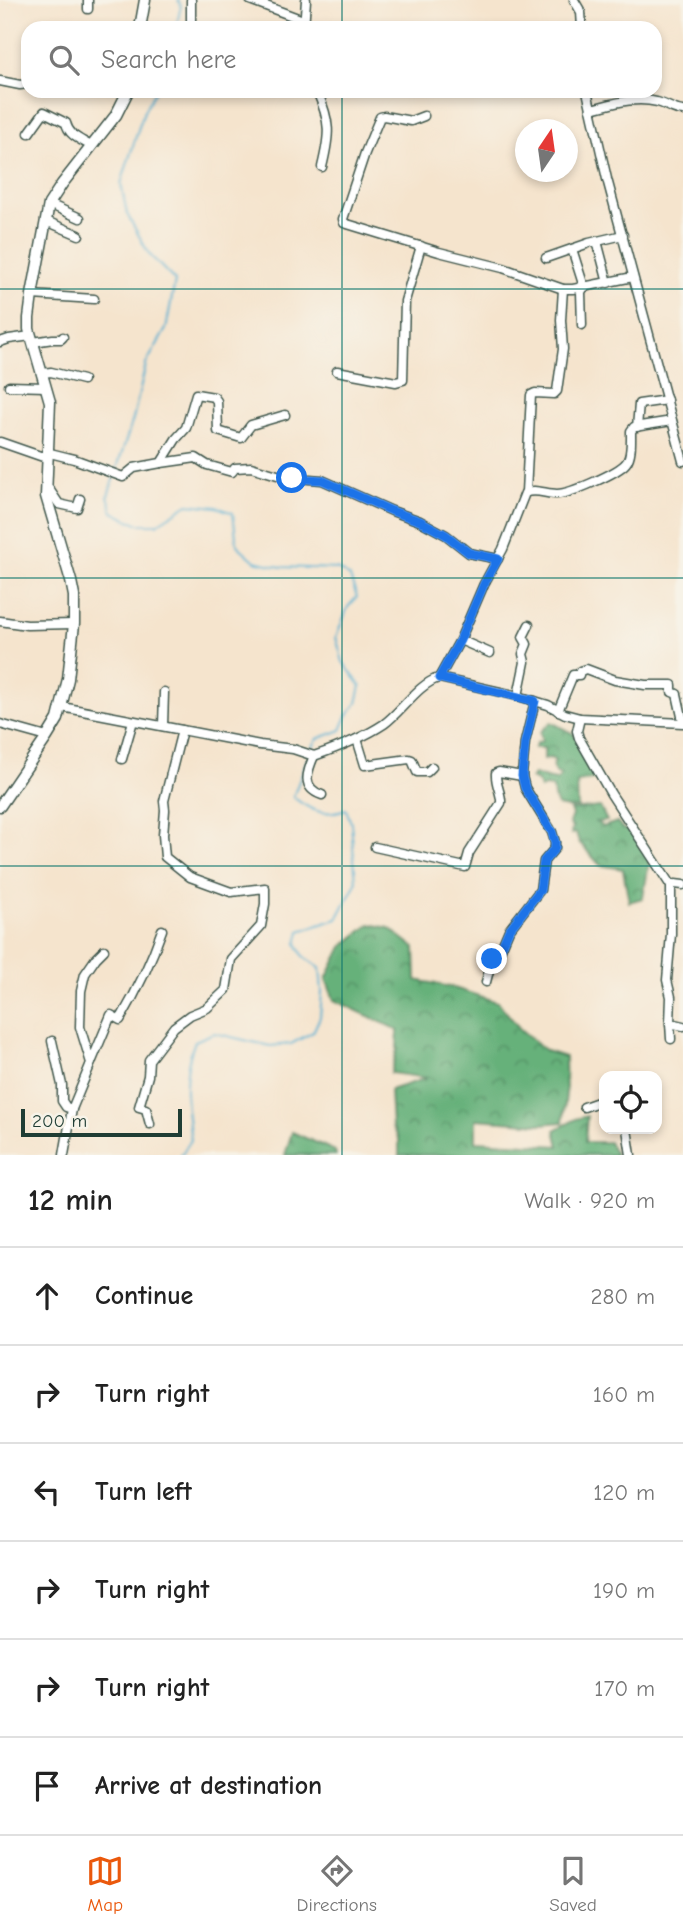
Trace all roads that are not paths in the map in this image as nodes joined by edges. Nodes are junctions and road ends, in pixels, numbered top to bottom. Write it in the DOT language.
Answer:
graph roads {
  1 [pos="145,0"];
  2 [pos="191,0"];
  3 [pos="250,0"];
  4 [pos="306,0"];
  5 [pos="574,0"];
  6 [pos="141,21"];
  7 [pos="191,21"];
  8 [pos="296,21"];
  9 [pos="303,21"];
  10 [pos="582,21"];
  11 [pos="0,81"];
  12 [pos="21,85"];
  13 [pos="124,98"];
  14 [pos="320,98"];
  15 [pos="589,98"];
  16 [pos="591,109"];
  17 [pos="683,111"];
  18 [pos="424,116"];
  19 [pos="29,133"];
  20 [pos="91,146"];
  21 [pos="322,167"];
  22 [pos="49,204"];
  23 [pos="80,218"];
  24 [pos="46,221"];
  25 [pos="79,235"];
  26 [pos="622,235"];
  27 [pos="597,241"];
  28 [pos="421,246"];
  29 [pos="572,249"];
  30 [pos="546,258"];
  31 [pos="633,277"];
  32 [pos="608,283"];
  33 [pos="584,287"];
  34 [pos="563,289"];
  35 [pos="32,295"];
  36 [pos="94,299"];
  37 [pos="582,325"];
  38 [pos="63,337"];
  39 [pos="32,339"];
  40 [pos="0,342"];
  41 [pos="337,371"];
  42 [pos="43,373"];
  43 [pos="83,380"];
  44 [pos="9,386"];
  45 [pos="46,387"];
  46 [pos="667,400"];
  47 [pos="285,415"];
  48 [pos="672,421"];
  49 [pos="638,427"];
  50 [pos="0,442"];
  51 [pos="46,455"];
  52 [pos="683,461"];
  53 [pos="161,463"];
  54 [pos="46,487"];
  55 [pos="526,492"];
  56 [pos="80,499"];
  57 [pos="498,559"];
  58 [pos="0,621"];
  59 [pos="74,624"];
  60 [pos="529,625"];
  61 [pos="460,640"];
  62 [pos="490,653"];
  63 [pos="439,678"];
  64 [pos="164,692"];
  65 [pos="518,696"];
  66 [pos="535,701"];
  67 [pos="62,707"];
  68 [pos="558,711"];
  69 [pos="580,718"];
  70 [pos="133,721"];
  71 [pos="683,722"];
  72 [pos="0,724"];
  73 [pos="163,726"];
  74 [pos="182,730"];
  75 [pos="47,737"];
  76 [pos="357,739"];
  77 [pos="312,756"];
  78 [pos="122,759"];
  79 [pos="432,767"];
  80 [pos="522,776"];
  81 [pos="322,795"];
  82 [pos="0,806"];
  83 [pos="375,847"];
  84 [pos="683,885"];
  85 [pos="671,886"];
  86 [pos="162,930"];
  87 [pos="104,950"];
  88 [pos="486,982"];
  89 [pos="670,1023"];
  90 [pos="683,1026"];
  91 [pos="671,1039"];
  92 [pos="52,1041"];
  93 [pos="91,1063"];
  94 [pos="599,1102"];
  95 [pos="584,1107"];
  96 [pos="72,1109"];
  97 [pos="150,1124"];
  98 [pos="628,1134"];
  99 [pos="64,1155"];
  100 [pos="631,1155"];
  1 -- 6 [label="main road"];
  2 -- 7 [label="street"];
  3 -- 8 [label="street"];
  4 -- 9 [label="street"];
  5 -- 10 [label="street"];
  11 -- 12 [label="street"];
  13 -- 20 [label="main road"];
  14 -- 21 [label="street"];
  15 -- 16 [label="street"];
  16 -- 17 [label="street"];
  16 -- 26 [label="street"];
  18 -- 28 [label="street"];
  19 -- 20 [label="street"];
  20 -- 22 [label="main road"];
  22 -- 23 [label="street"];
  22 -- 24 [label="main road"];
  24 -- 25 [label="street"];
  24 -- 35 [label="main road"];
  26 -- 27 [label="street"];
  26 -- 31 [label="street"];
  27 -- 29 [label="street"];
  27 -- 32 [label="street"];
  28 -- 34 [label="street"];
  28 -- 41 [label="street"];
  29 -- 30 [label="street"];
  29 -- 33 [label="street"];
  31 -- 32 [label="street"];
  31 -- 46 [label="street"];
  32 -- 33 [label="street"];
  33 -- 34 [label="street"];
  33 -- 37 [label="street"];
  34 -- 55 [label="street"];
  35 -- 36 [label="street"];
  35 -- 39 [label="main road"];
  38 -- 39 [label="street"];
  39 -- 40 [label="street"];
  39 -- 42 [label="main road"];
  42 -- 43 [label="street"];
  42 -- 45 [label="main road"];
  44 -- 45 [label="street"];
  45 -- 51 [label="main road"];
  46 -- 48 [label="street"];
  46 -- 49 [label="street"];
  47 -- 53 [label="street"];
  48 -- 49 [label="street"];
  48 -- 52 [label="street"];
  49 -- 55 [label="street"];
  50 -- 51 [label="street"];
  51 -- 53 [label="street"];
  51 -- 54 [label="main road"];
  53 -- 57 [label="street"];
  54 -- 56 [label="street"];
  54 -- 59 [label="main road"];
  55 -- 57 [label="street"];
  57 -- 61 [label="street"];
  58 -- 59 [label="street"];
  59 -- 67 [label="main road"];
  60 -- 65 [label="street"];
  61 -- 62 [label="street"];
  61 -- 63 [label="street"];
  63 -- 65 [label="street"];
  63 -- 76 [label="street"];
  64 -- 73 [label="street"];
  65 -- 66 [label="street"];
  66 -- 68 [label="street"];
  66 -- 80 [label="street"];
  67 -- 70 [label="street"];
  67 -- 75 [label="main road"];
  68 -- 69 [label="street"];
  68 -- 71 [label="street"];
  69 -- 71 [label="street"];
  69 -- 85 [label="street"];
  70 -- 73 [label="street"];
  70 -- 78 [label="street"];
  72 -- 75 [label="street"];
  73 -- 74 [label="street"];
  74 -- 77 [label="street"];
  74 -- 97 [label="street"];
  75 -- 82 [label="main road"];
  76 -- 77 [label="street"];
  76 -- 79 [label="street"];
  77 -- 81 [label="street"];
  80 -- 83 [label="street"];
  80 -- 88 [label="street"];
  84 -- 85 [label="street"];
  85 -- 89 [label="street"];
  86 -- 93 [label="street"];
  87 -- 93 [label="street"];
  89 -- 90 [label="street"];
  89 -- 91 [label="street"];
  92 -- 96 [label="street"];
  93 -- 96 [label="street"];
  94 -- 95 [label="street"];
  96 -- 99 [label="street"];
  98 -- 100 [label="street"];
}
